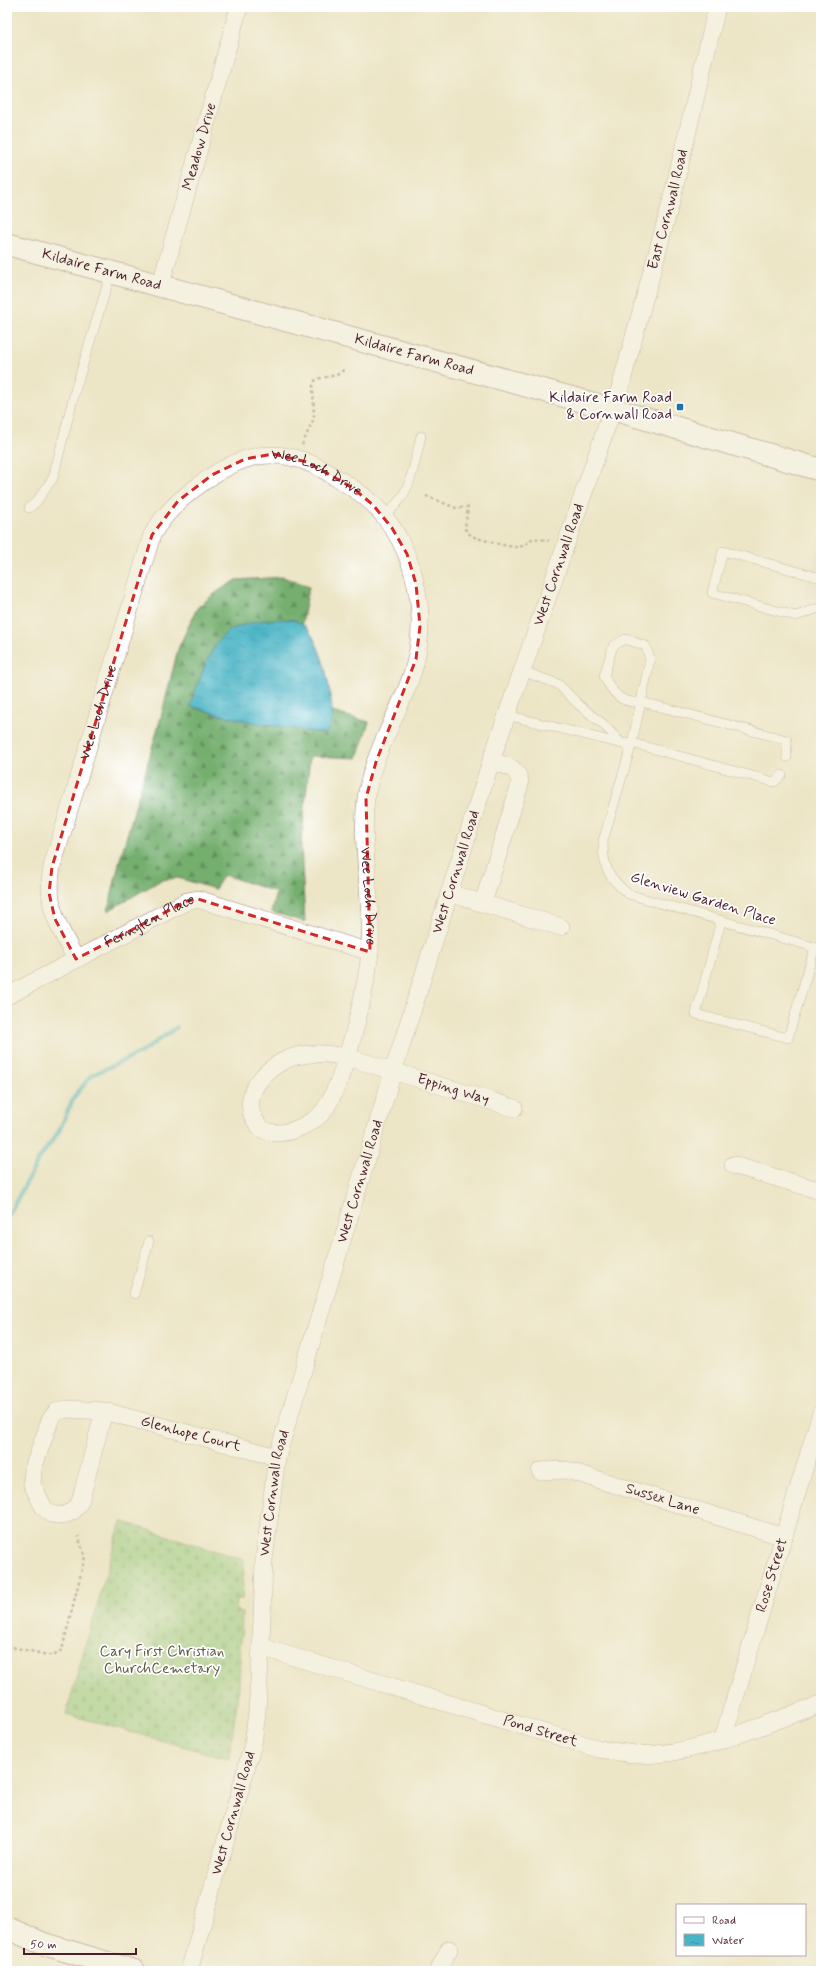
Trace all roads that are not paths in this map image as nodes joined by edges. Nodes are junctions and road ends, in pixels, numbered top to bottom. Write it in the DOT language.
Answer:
graph roads {
  1 [pos="239,7"];
  2 [pos="717,7"];
  3 [pos="7,244"];
  4 [pos="111,273"];
  5 [pos="160,286"];
  6 [pos="612,409"];
  7 [pos="421,436"];
  8 [pos="821,470"];
  9 [pos="29,508"];
  10 [pos="382,516"];
  11 [pos="821,578"];
  12 [pos="820,606"];
  13 [pos="522,670"];
  14 [pos="642,702"];
  15 [pos="507,716"];
  16 [pos="632,743"];
  17 [pos="622,744"];
  18 [pos="787,757"];
  19 [pos="491,761"];
  20 [pos="782,774"];
  21 [pos="449,893"];
  22 [pos="483,904"];
  23 [pos="721,921"];
  24 [pos="561,927"];
  25 [pos="818,948"];
  26 [pos="370,952"];
  27 [pos="76,959"];
  28 [pos="7,996"];
  29 [pos="347,1057"];
  30 [pos="393,1072"];
  31 [pos="514,1108"];
  32 [pos="733,1165"];
  33 [pos="821,1190"];
  34 [pos="149,1241"];
  35 [pos="134,1294"];
  36 [pos="104,1411"];
  37 [pos="821,1412"];
  38 [pos="277,1457"];
  39 [pos="540,1471"];
  40 [pos="784,1537"];
  41 [pos="262,1647"];
  42 [pos="821,1704"];
  43 [pos="723,1738"];
  44 [pos="7,1928"];
  45 [pos="449,1949"];
  46 [pos="134,1971"];
  47 [pos="189,1971"];
  48 [pos="438,1971"];
  1 -- 5 [label="street, Meadow Drive"];
  2 -- 6 [label="street, East Cornwall Road"];
  3 -- 4 [label="main road, Kildaire Farm Road"];
  4 -- 5 [label="main road, Kildaire Farm Road"];
  4 -- 9 [label="lane"];
  5 -- 6 [label="main road, Kildaire Farm Road"];
  6 -- 8 [label="main road, Kildaire Farm Road"];
  6 -- 13 [label="street, West Cornwall Road"];
  7 -- 10 [label="lane"];
  10 -- 26 [label="street, Wee Loch Drive"];
  10 -- 27 [label="street, Wee Loch Drive"];
  11 -- 12 [label="lane"];
  13 -- 15 [label="street, West Cornwall Road"];
  13 -- 17 [label="lane"];
  14 -- 14 [label="lane"];
  14 -- 16 [label="lane, Glenview Garden Place"];
  14 -- 18 [label="lane"];
  15 -- 17 [label="lane"];
  15 -- 19 [label="street, West Cornwall Road"];
  16 -- 17 [label="lane"];
  16 -- 20 [label="lane"];
  16 -- 23 [label="lane, Glenview Garden Place"];
  19 -- 21 [label="street, West Cornwall Road"];
  19 -- 22 [label="street"];
  21 -- 22 [label="street"];
  21 -- 30 [label="street, West Cornwall Road"];
  22 -- 24 [label="street"];
  23 -- 25 [label="lane, Glenview Garden Place"];
  23 -- 25 [label="lane"];
  26 -- 27 [label="street, Fernglen Place"];
  26 -- 29 [label="street, Wee Loch Drive"];
  27 -- 28 [label="street, Fernglen Place"];
  29 -- 29 [label="street, Wee Loch Drive"];
  29 -- 30 [label="street, Epping Way"];
  30 -- 31 [label="street, Epping Way"];
  30 -- 38 [label="street, West Cornwall Road"];
  32 -- 33 [label="street"];
  34 -- 35 [label="lane"];
  36 -- 36 [label="street, Glenhope Court"];
  36 -- 38 [label="street, Glenhope Court"];
  37 -- 40 [label="street, Rose Street"];
  38 -- 41 [label="street, West Cornwall Road"];
  39 -- 40 [label="street, Sussex Lane"];
  40 -- 43 [label="street, Rose Street"];
  41 -- 43 [label="street, Pond Street"];
  41 -- 47 [label="street, West Cornwall Road"];
  42 -- 43 [label="street, Pond Street"];
  44 -- 46 [label="main road"];
  45 -- 48 [label="street"];
}
